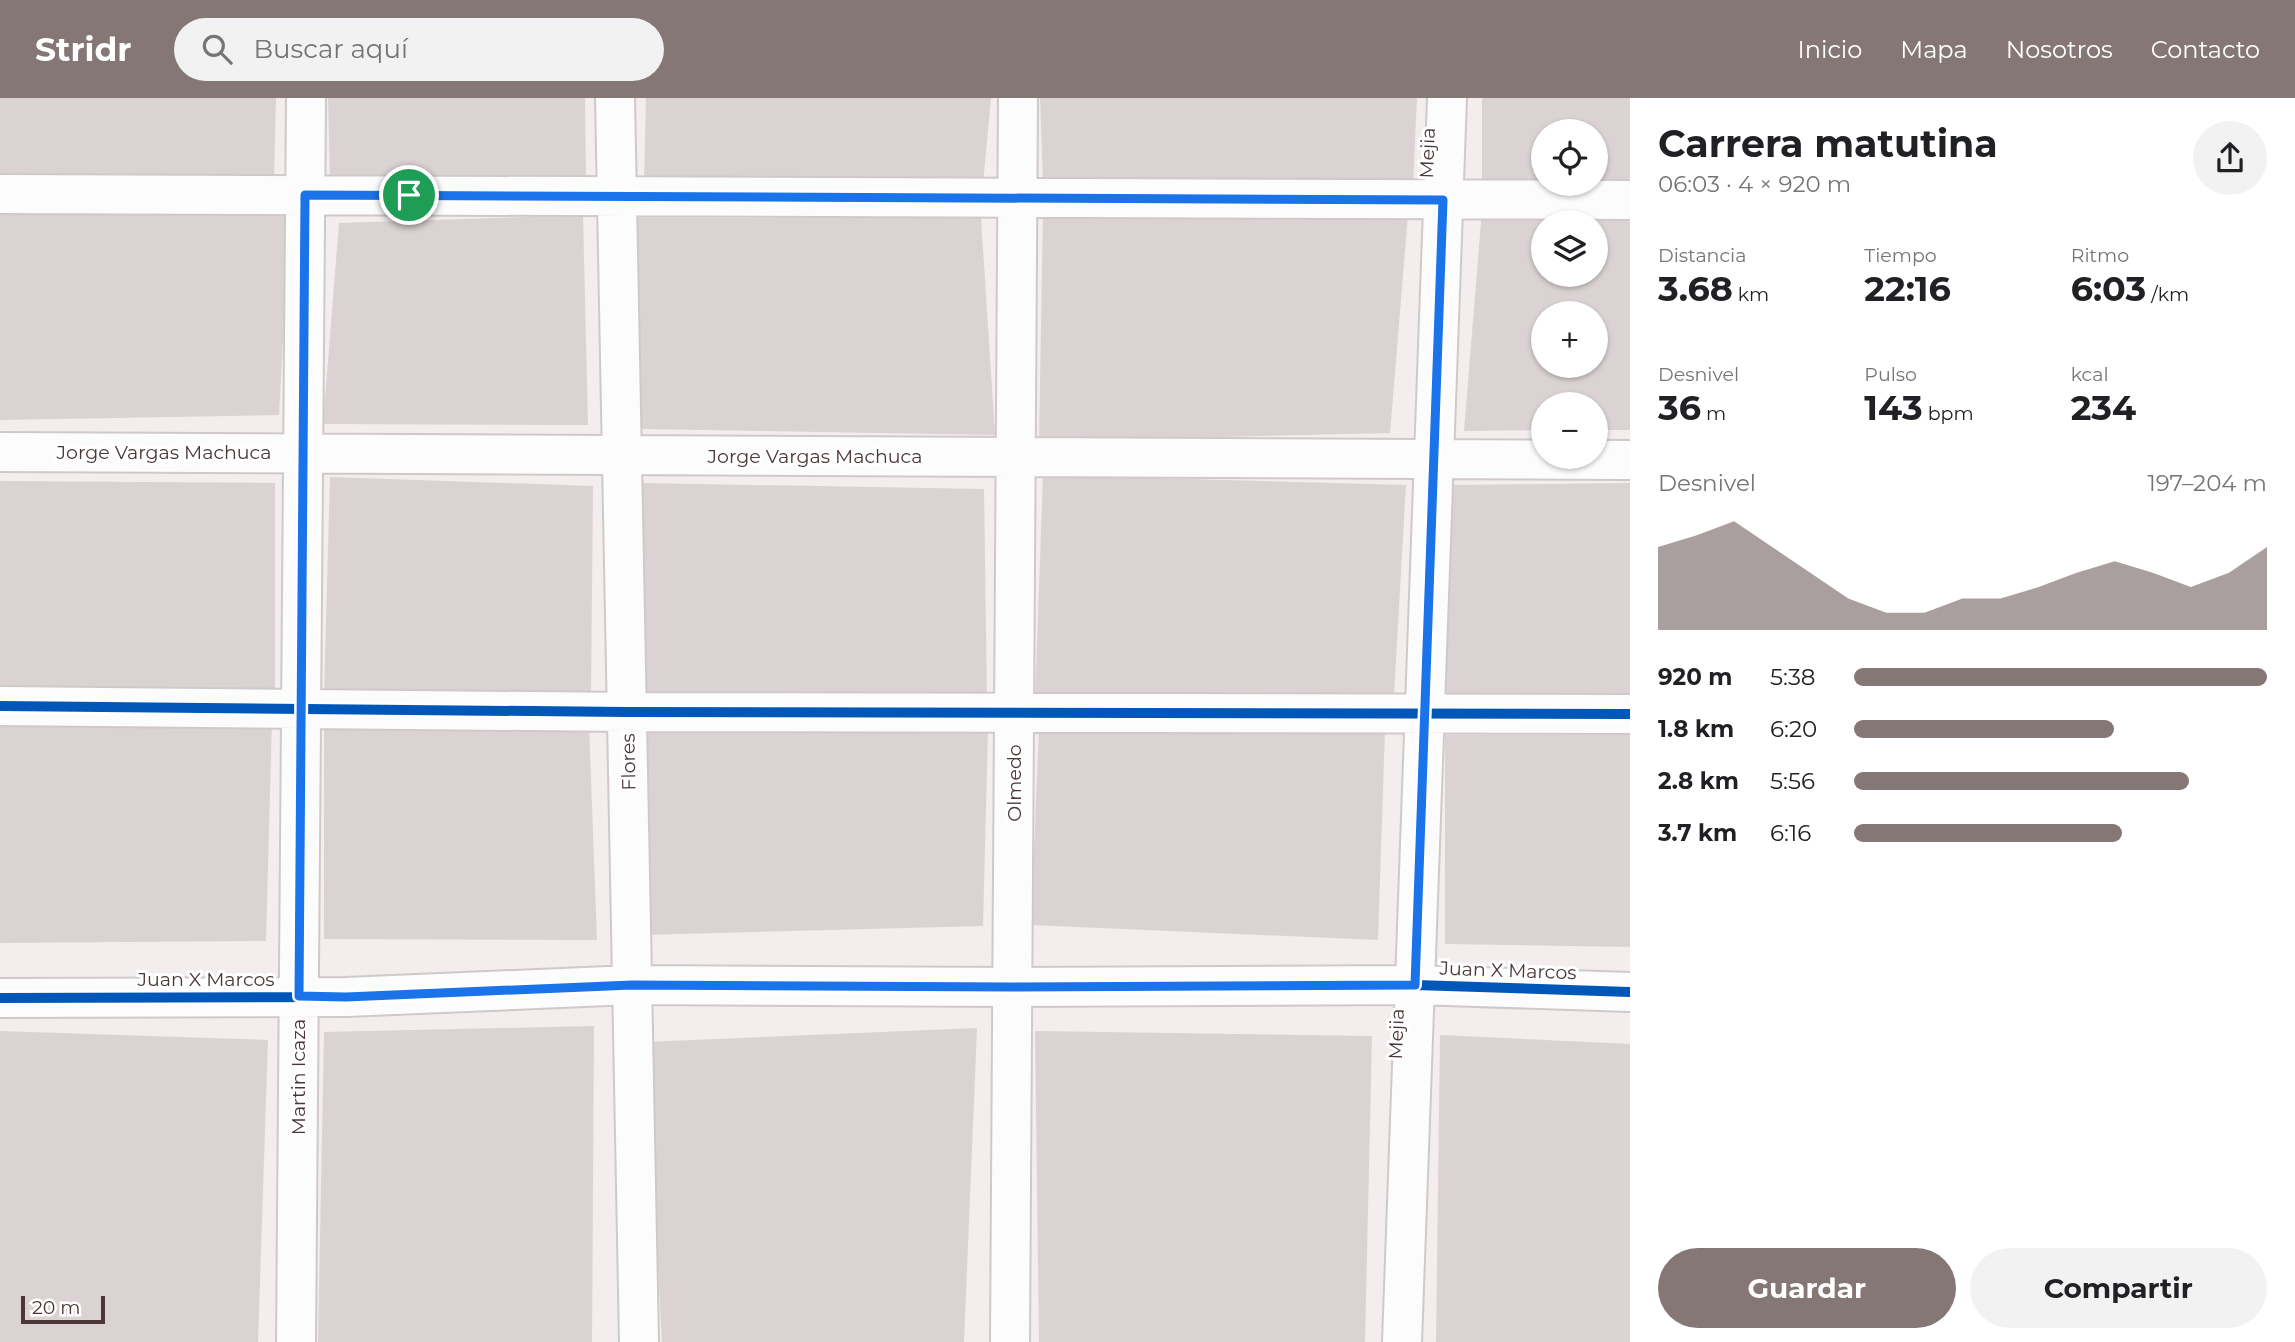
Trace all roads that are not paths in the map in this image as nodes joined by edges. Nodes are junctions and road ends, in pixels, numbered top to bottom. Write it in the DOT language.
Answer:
graph roads {
  1 [pos="306,98"];
  2 [pos="615,98"];
  3 [pos="1018,98"];
  4 [pos="1447,98"];
  5 [pos="0,194"];
  6 [pos="305,195"];
  7 [pos="617,196"];
  8 [pos="1018,198"];
  9 [pos="1443,200"];
  10 [pos="1630,200"];
  11 [pos="0,452"];
  12 [pos="303,453"];
  13 [pos="622,455"];
  14 [pos="1016,457"];
  15 [pos="1434,459"];
  16 [pos="1630,460"];
  17 [pos="0,706"];
  18 [pos="301,707"];
  19 [pos="627,712"];
  20 [pos="1014,713"];
  21 [pos="1425,713"];
  22 [pos="1630,714"];
  23 [pos="632,985"];
  24 [pos="1415,985"];
  25 [pos="1012,987"];
  26 [pos="1630,992"];
  27 [pos="299,996"];
  28 [pos="0,998"];
  29 [pos="296,1342"];
  30 [pos="639,1342"];
  31 [pos="1010,1342"];
  32 [pos="1402,1342"];
  1 -- 6 [label="street, Martin Icaza"];
  2 -- 7 [label="street, Flores"];
  3 -- 8 [label="street, Olmedo"];
  4 -- 9 [label="street, Mejia"];
  5 -- 6 [label="street"];
  6 -- 7 [label="street"];
  6 -- 12 [label="street, Martin Icaza"];
  7 -- 8 [label="street"];
  7 -- 13 [label="street, Flores"];
  8 -- 9 [label="street"];
  8 -- 14 [label="street, Olmedo"];
  9 -- 10 [label="street"];
  9 -- 15 [label="street, Mejia"];
  11 -- 12 [label="street, Jorge Vargas Machuca"];
  12 -- 13 [label="street, Jorge Vargas Machuca"];
  12 -- 18 [label="street, Martin Icaza"];
  13 -- 14 [label="street, Jorge Vargas Machuca"];
  13 -- 19 [label="street, Flores"];
  14 -- 15 [label="street, Jorge Vargas Machuca"];
  14 -- 20 [label="street, Olmedo"];
  15 -- 16 [label="street, Jorge Vargas Machuca"];
  15 -- 21 [label="street, Mejia"];
  17 -- 18 [label="street"];
  18 -- 19 [label="street"];
  18 -- 27 [label="street, Martin Icaza"];
  19 -- 20 [label="street"];
  19 -- 23 [label="street, Flores"];
  20 -- 21 [label="street"];
  20 -- 25 [label="street, Olmedo"];
  21 -- 22 [label="street"];
  21 -- 24 [label="street, Mejia"];
  23 -- 25 [label="street, Juan X Marcos"];
  23 -- 27 [label="street, Juan X Marcos"];
  23 -- 30 [label="street, Flores"];
  24 -- 25 [label="street, Juan X Marcos"];
  24 -- 26 [label="street, Juan X Marcos"];
  24 -- 32 [label="street, Mejia"];
  25 -- 31 [label="street, Olmedo"];
  27 -- 28 [label="street, Juan X Marcos"];
  27 -- 29 [label="street, Martin Icaza"];
}
